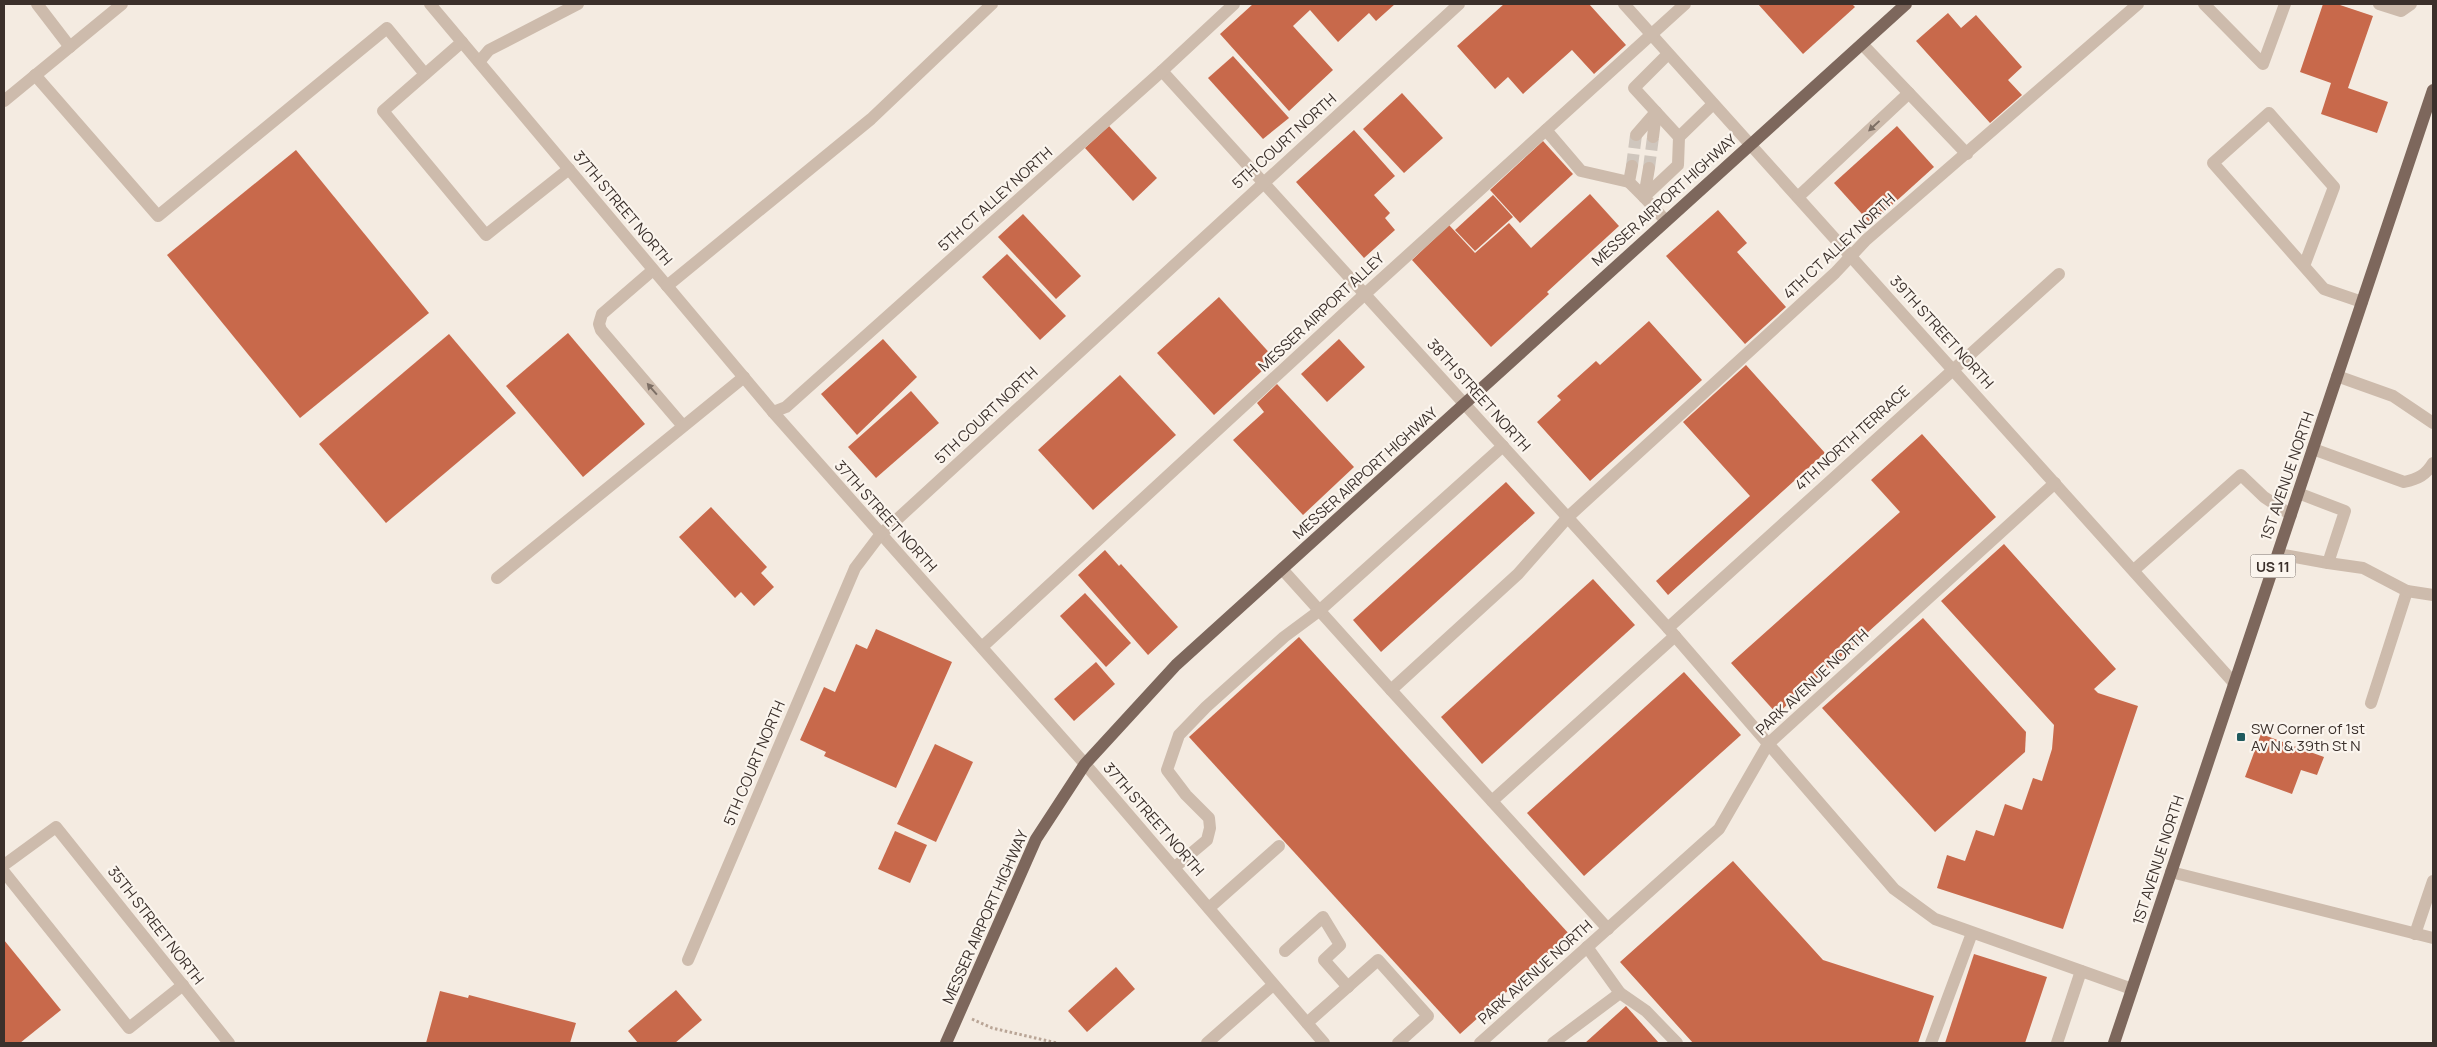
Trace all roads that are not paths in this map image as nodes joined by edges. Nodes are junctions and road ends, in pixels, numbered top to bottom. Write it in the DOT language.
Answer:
graph roads {
  1 [pos="37,4"];
  2 [pos="122,4"];
  3 [pos="430,4"];
  4 [pos="578,4"];
  5 [pos="992,4"];
  6 [pos="1234,4"];
  7 [pos="1459,4"];
  8 [pos="1624,4"];
  9 [pos="1685,4"];
  10 [pos="1906,4"];
  11 [pos="2138,4"];
  12 [pos="2204,4"];
  13 [pos="2285,4"];
  14 [pos="2379,4"];
  15 [pos="2410,4"];
  16 [pos="1651,34"];
  17 [pos="462,42"];
  18 [pos="1862,44"];
  19 [pos="70,47"];
  20 [pos="1668,54"];
  21 [pos="479,62"];
  22 [pos="1162,71"];
  23 [pos="425,74"];
  24 [pos="35,75"];
  25 [pos="2433,90"];
  26 [pos="1909,93"];
  27 [pos="4,101"];
  28 [pos="1714,104"];
  29 [pos="1656,112"];
  30 [pos="1546,130"];
  31 [pos="1636,135"];
  32 [pos="1653,137"];
  33 [pos="1679,137"];
  34 [pos="1750,144"];
  35 [pos="1967,154"];
  36 [pos="1632,166"];
  37 [pos="1649,168"];
  38 [pos="569,169"];
  39 [pos="1263,182"];
  40 [pos="1629,182"];
  41 [pos="1644,197"];
  42 [pos="1798,197"];
  43 [pos="1666,221"];
  44 [pos="1851,256"];
  45 [pos="2304,266"];
  46 [pos="653,270"];
  47 [pos="2059,274"];
  48 [pos="667,286"];
  49 [pos="1365,294"];
  50 [pos="2362,302"];
  51 [pos="1953,368"];
  52 [pos="2337,376"];
  53 [pos="744,377"];
  54 [pos="1465,404"];
  55 [pos="773,412"];
  56 [pos="2433,423"];
  57 [pos="683,426"];
  58 [pos="1503,446"];
  59 [pos="2313,449"];
  60 [pos="2433,463"];
  61 [pos="2055,482"];
  62 [pos="2298,493"];
  63 [pos="2290,515"];
  64 [pos="1568,517"];
  65 [pos="880,535"];
  66 [pos="2278,554"];
  67 [pos="2328,562"];
  68 [pos="1282,569"];
  69 [pos="2134,570"];
  70 [pos="497,578"];
  71 [pos="2407,591"];
  72 [pos="2433,595"];
  73 [pos="1319,612"];
  74 [pos="1672,632"];
  75 [pos="982,647"];
  76 [pos="2234,683"];
  77 [pos="1391,690"];
  78 [pos="2371,703"];
  79 [pos="1768,744"];
  80 [pos="1086,764"];
  81 [pos="1492,801"];
  82 [pos="1279,846"];
  83 [pos="4,865"];
  84 [pos="1175,867"];
  85 [pos="4,872"];
  86 [pos="2171,872"];
  87 [pos="2433,881"];
  88 [pos="1209,908"];
  89 [pos="1608,929"];
  90 [pos="1972,932"];
  91 [pos="2416,934"];
  92 [pos="2433,938"];
  93 [pos="1587,947"];
  94 [pos="1285,951"];
  95 [pos="688,960"];
  96 [pos="2081,971"];
  97 [pos="183,985"];
  98 [pos="1273,985"];
  99 [pos="1348,987"];
  100 [pos="2132,988"];
  101 [pos="1620,993"];
  102 [pos="1307,1023"];
  103 [pos="229,1043"];
  104 [pos="946,1043"];
  105 [pos="1207,1043"];
  106 [pos="1324,1043"];
  107 [pos="1398,1043"];
  108 [pos="1480,1043"];
  109 [pos="1553,1043"];
  110 [pos="1677,1043"];
  111 [pos="1931,1043"];
  112 [pos="2057,1043"];
  113 [pos="2114,1043"];
  1 -- 19 [label="street"];
  2 -- 19 [label="street"];
  3 -- 17 [label="street, 37TH STREET NORTH"];
  4 -- 21 [label="street"];
  5 -- 48 [label="street"];
  6 -- 22 [label="street, 5TH CT ALLEY NORTH"];
  7 -- 39 [label="street, 5TH COURT NORTH"];
  8 -- 16 [label="street, 39TH STREET NORTH"];
  9 -- 16 [label="street, MESSER AIRPORT ALLEY"];
  10 -- 18 [label="main road, MESSER AIRPORT HIGHWAY"];
  11 -- 35 [label="street, 4TH CT ALLEY NORTH"];
  12 -- 13 [label="street"];
  14 -- 15 [label="street"];
  16 -- 20 [label="street, 39TH STREET NORTH"];
  16 -- 30 [label="street, MESSER AIRPORT ALLEY"];
  17 -- 21 [label="street, 37TH STREET NORTH"];
  17 -- 23 [label="street"];
  18 -- 26 [label="street"];
  18 -- 34 [label="main road, MESSER AIRPORT HIGHWAY"];
  19 -- 24 [label="street"];
  20 -- 28 [label="street, 39TH STREET NORTH"];
  20 -- 29 [label="street"];
  21 -- 38 [label="street, 37TH STREET NORTH"];
  22 -- 39 [label="street, 38TH STREET NORTH"];
  22 -- 55 [label="street, 5TH CT ALLEY NORTH"];
  23 -- 24 [label="street"];
  23 -- 38 [label="street"];
  24 -- 27 [label="street"];
  25 -- 50 [label="main road, 1ST AVENUE NORTH / US 11"];
  26 -- 35 [label="street"];
  26 -- 42 [label="street, one-way"];
  28 -- 33 [label="street"];
  28 -- 34 [label="street, 39TH STREET NORTH"];
  29 -- 31 [label="street"];
  29 -- 32 [label="street"];
  29 -- 33 [label="street"];
  30 -- 40 [label="street"];
  30 -- 49 [label="street, MESSER AIRPORT ALLEY"];
  33 -- 41 [label="street"];
  34 -- 42 [label="street, 39TH STREET NORTH"];
  34 -- 43 [label="main road, MESSER AIRPORT HIGHWAY"];
  35 -- 44 [label="street, 4TH CT ALLEY NORTH"];
  36 -- 40 [label="street"];
  37 -- 41 [label="street"];
  38 -- 46 [label="street, 37TH STREET NORTH"];
  39 -- 49 [label="street, 38TH STREET NORTH"];
  39 -- 65 [label="street, 5TH COURT NORTH"];
  40 -- 41 [label="street"];
  41 -- 43 [label="street"];
  42 -- 44 [label="street, 39TH STREET NORTH"];
  43 -- 54 [label="main road, MESSER AIRPORT HIGHWAY"];
  44 -- 51 [label="street, 39TH STREET NORTH"];
  44 -- 64 [label="street, 4TH CT ALLEY NORTH"];
  45 -- 45 [label="street"];
  45 -- 50 [label="street"];
  46 -- 48 [label="street, 37TH STREET NORTH"];
  57 -- 46 [label="street, one-way"];
  47 -- 51 [label="street, 4TH NORTH TERRACE"];
  48 -- 53 [label="street, 37TH STREET NORTH"];
  49 -- 54 [label="street, 38TH STREET NORTH"];
  49 -- 75 [label="street, MESSER AIRPORT ALLEY"];
  50 -- 52 [label="main road, 1ST AVENUE NORTH / US 11"];
  51 -- 61 [label="street, 39TH STREET NORTH"];
  51 -- 74 [label="street, 4TH NORTH TERRACE"];
  52 -- 56 [label="street"];
  52 -- 59 [label="main road, 1ST AVENUE NORTH / US 11"];
  53 -- 55 [label="street, 37TH STREET NORTH"];
  53 -- 57 [label="street"];
  54 -- 58 [label="street, 38TH STREET NORTH"];
  54 -- 68 [label="main road, MESSER AIRPORT HIGHWAY"];
  55 -- 65 [label="street, 37TH STREET NORTH"];
  57 -- 70 [label="street"];
  58 -- 64 [label="street, 38TH STREET NORTH"];
  58 -- 73 [label="street"];
  59 -- 60 [label="street"];
  59 -- 62 [label="main road, 1ST AVENUE NORTH / US 11"];
  61 -- 69 [label="street, 39TH STREET NORTH"];
  61 -- 79 [label="street, PARK AVENUE NORTH"];
  62 -- 63 [label="main road, 1ST AVENUE NORTH / US 11"];
  62 -- 67 [label="street"];
  63 -- 66 [label="main road, 1ST AVENUE NORTH / US 11"];
  63 -- 69 [label="street"];
  64 -- 74 [label="street, 38TH STREET NORTH"];
  64 -- 77 [label="street, 4TH CT ALLEY NORTH"];
  65 -- 75 [label="street, 37TH STREET NORTH"];
  65 -- 95 [label="street, 5TH COURT NORTH"];
  66 -- 67 [label="street"];
  66 -- 76 [label="main road, 1ST AVENUE NORTH / US 11"];
  67 -- 71 [label="street"];
  68 -- 73 [label="street"];
  68 -- 80 [label="main road, MESSER AIRPORT HIGHWAY"];
  69 -- 76 [label="street, 39TH STREET NORTH"];
  71 -- 72 [label="street"];
  71 -- 78 [label="street"];
  73 -- 77 [label="street"];
  73 -- 84 [label="street"];
  74 -- 79 [label="street, 38TH STREET NORTH"];
  74 -- 81 [label="street, 4TH NORTH TERRACE"];
  75 -- 80 [label="street, 37TH STREET NORTH"];
  76 -- 86 [label="main road, 1ST AVENUE NORTH / US 11"];
  77 -- 81 [label="street"];
  79 -- 89 [label="street, PARK AVENUE NORTH"];
  79 -- 90 [label="street, 38TH STREET NORTH"];
  80 -- 84 [label="street, 37TH STREET NORTH"];
  80 -- 104 [label="main road, MESSER AIRPORT HIGHWAY"];
  81 -- 89 [label="street"];
  82 -- 88 [label="street"];
  83 -- 97 [label="street, 35TH STREET NORTH"];
  84 -- 88 [label="street, 37TH STREET NORTH"];
  85 -- 97 [label="street"];
  86 -- 91 [label="street"];
  86 -- 100 [label="main road, 1ST AVENUE NORTH / US 11"];
  87 -- 91 [label="street"];
  88 -- 98 [label="street, 37TH STREET NORTH"];
  89 -- 93 [label="street, PARK AVENUE NORTH"];
  90 -- 96 [label="street, 38TH STREET NORTH"];
  90 -- 111 [label="street"];
  91 -- 92 [label="street"];
  93 -- 101 [label="street"];
  93 -- 108 [label="street, PARK AVENUE NORTH"];
  94 -- 99 [label="street"];
  96 -- 100 [label="street, 38TH STREET NORTH"];
  96 -- 112 [label="street"];
  97 -- 103 [label="street, 35TH STREET NORTH"];
  98 -- 102 [label="street, 37TH STREET NORTH"];
  98 -- 105 [label="street"];
  99 -- 102 [label="street"];
  99 -- 107 [label="street"];
  100 -- 113 [label="main road, 1ST AVENUE NORTH / US 11"];
  101 -- 109 [label="street"];
  101 -- 110 [label="street"];
  102 -- 106 [label="street, 37TH STREET NORTH"];
}
